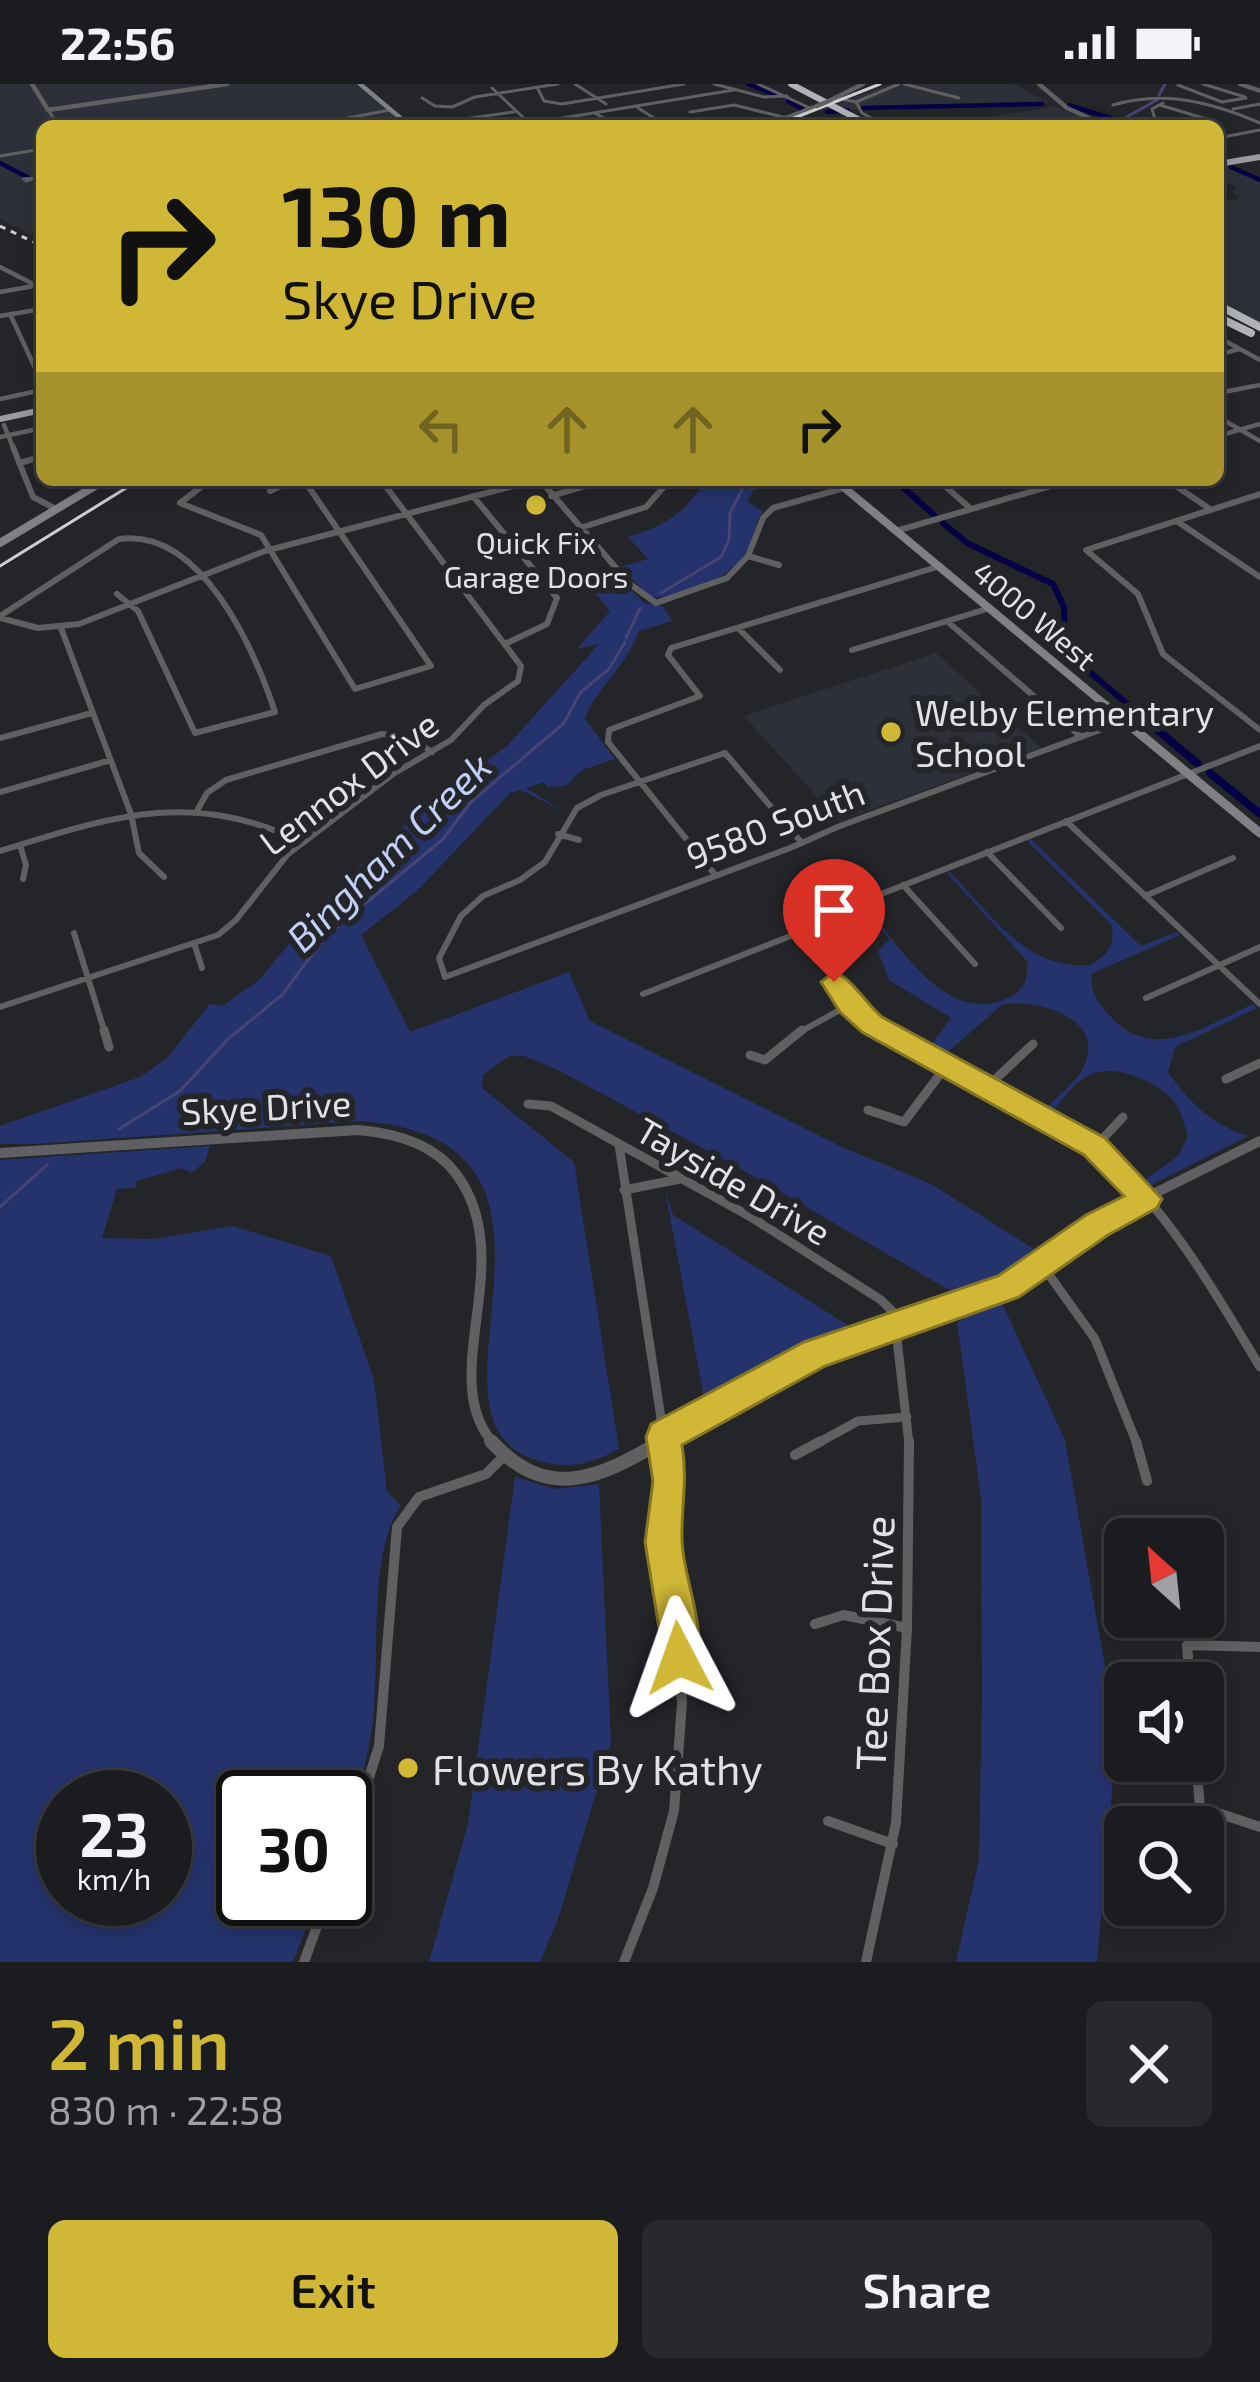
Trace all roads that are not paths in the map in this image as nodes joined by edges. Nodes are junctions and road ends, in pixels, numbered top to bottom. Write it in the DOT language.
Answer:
graph roads {
  1 [pos="32,84"];
  2 [pos="227,84"];
  3 [pos="360,84"];
  4 [pos="559,84"];
  5 [pos="575,84"];
  6 [pos="684,84"];
  7 [pos="714,84"];
  8 [pos="758,84"];
  9 [pos="782,84"];
  10 [pos="791,84"];
  11 [pos="863,84"];
  12 [pos="902,84"];
  13 [pos="1039,84"];
  14 [pos="1179,84"];
  15 [pos="1203,84"];
  16 [pos="1240,84"];
  17 [pos="1229,85"];
  18 [pos="624,86"];
  19 [pos="537,87"];
  20 [pos="492,88"];
  21 [pos="1213,88"];
  22 [pos="734,90"];
  23 [pos="1259,90"];
  24 [pos="634,92"];
  25 [pos="500,93"];
  26 [pos="1237,94"];
  27 [pos="788,96"];
  28 [pos="1165,96"];
  29 [pos="422,98"];
  30 [pos="959,98"];
  31 [pos="598,99"];
  32 [pos="834,99"];
  33 [pos="1258,101"];
  34 [pos="856,102"];
  35 [pos="606,104"];
  36 [pos="1113,105"];
  37 [pos="1160,105"];
  38 [pos="637,107"];
  39 [pos="814,107"];
  40 [pos="1232,109"];
  41 [pos="48,110"];
  42 [pos="391,110"];
  43 [pos="514,112"];
  44 [pos="595,114"];
  45 [pos="787,118"];
  46 [pos="54,120"];
  47 [pos="338,120"];
  48 [pos="404,120"];
  49 [pos="456,120"];
  50 [pos="526,120"];
  51 [pos="553,120"];
  52 [pos="608,120"];
  53 [pos="658,120"];
  54 [pos="703,120"];
  55 [pos="782,120"];
  56 [pos="855,120"];
  57 [pos="856,120"];
  58 [pos="875,120"];
  59 [pos="1093,120"];
  60 [pos="1156,120"];
  61 [pos="1210,120"];
  62 [pos="1260,123"];
  63 [pos="1244,133"];
  64 [pos="1224,136"];
  65 [pos="1260,140"];
  66 [pos="36,150"];
  67 [pos="0,156"];
  68 [pos="1260,157"];
  69 [pos="1224,163"];
  70 [pos="36,178"];
  71 [pos="25,180"];
  72 [pos="0,267"];
  73 [pos="0,292"];
  74 [pos="36,309"];
  75 [pos="10,314"];
  76 [pos="0,316"];
  77 [pos="1224,317"];
  78 [pos="1224,317"];
  79 [pos="1260,334"];
  80 [pos="1224,340"];
  81 [pos="1240,349"];
  82 [pos="1224,353"];
  83 [pos="1260,360"];
  84 [pos="36,373"];
  85 [pos="1260,385"];
  86 [pos="36,389"];
  87 [pos="1224,392"];
  88 [pos="0,399"];
  89 [pos="36,412"];
  90 [pos="1224,421"];
  91 [pos="2,422"];
  92 [pos="1260,424"];
  93 [pos="36,429"];
  94 [pos="1240,430"];
  95 [pos="1224,434"];
  96 [pos="4,436"];
  97 [pos="1260,441"];
  98 [pos="36,459"];
  99 [pos="19,463"];
  100 [pos="95,486"];
  101 [pos="201,486"];
  102 [pos="280,486"];
  103 [pos="308,486"];
  104 [pos="385,486"];
  105 [pos="514,486"];
  106 [pos="543,486"];
  107 [pos="585,486"];
  108 [pos="666,486"];
  109 [pos="842,486"];
  110 [pos="945,486"];
  111 [pos="1050,486"];
  112 [pos="1176,486"];
  113 [pos="844,488"];
  114 [pos="270,491"];
  115 [pos="1260,494"];
  116 [pos="473,496"];
  117 [pos="551,496"];
  118 [pos="56,509"];
  119 [pos="971,509"];
  120 [pos="1212,510"];
  121 [pos="406,513"];
  122 [pos="1177,521"];
  123 [pos="580,528"];
  124 [pos="339,530"];
  125 [pos="896,531"];
  126 [pos="0,543"];
  127 [pos="271,549"];
  128 [pos="748,556"];
  129 [pos="779,566"];
  130 [pos="940,566"];
  131 [pos="202,573"];
  132 [pos="1260,577"];
  133 [pos="117,594"];
  134 [pos="130,604"];
  135 [pos="990,608"];
  136 [pos="0,617"];
  137 [pos="948,622"];
  138 [pos="61,628"];
  139 [pos="738,628"];
  140 [pos="504,645"];
  141 [pos="852,650"];
  142 [pos="780,670"];
  143 [pos="92,712"];
  144 [pos="1126,721"];
  145 [pos="1260,730"];
  146 [pos="1082,737"];
  147 [pos="0,738"];
  148 [pos="1260,746"];
  149 [pos="432,752"];
  150 [pos="111,760"];
  151 [pos="1189,774"];
  152 [pos="639,782"];
  153 [pos="0,793"];
  154 [pos="198,808"];
  155 [pos="131,814"];
  156 [pos="1066,821"];
  157 [pos="1260,832"];
  158 [pos="558,834"];
  159 [pos="579,840"];
  160 [pos="303,842"];
  161 [pos="802,843"];
  162 [pos="20,845"];
  163 [pos="0,851"];
  164 [pos="987,852"];
  165 [pos="1233,858"];
  166 [pos="716,876"];
  167 [pos="164,877"];
  168 [pos="23,879"];
  169 [pos="903,885"];
  170 [pos="1144,896"];
  171 [pos="839,917"];
  172 [pos="1060,928"];
  173 [pos="800,932"];
  174 [pos="74,933"];
  175 [pos="195,946"];
  176 [pos="1260,946"];
  177 [pos="828,949"];
  178 [pos="975,964"];
  179 [pos="1219,965"];
  180 [pos="202,968"];
  181 [pos="88,977"];
  182 [pos="643,994"];
  183 [pos="1146,998"];
  184 [pos="1260,1004"];
  185 [pos="849,1005"];
  186 [pos="0,1007"];
  187 [pos="1034,1044"];
  188 [pos="109,1047"];
  189 [pos="750,1055"];
  190 [pos="1260,1063"];
  191 [pos="947,1065"];
  192 [pos="1226,1079"];
  193 [pos="987,1087"];
  194 [pos="528,1104"];
  195 [pos="868,1110"];
  196 [pos="1123,1118"];
  197 [pos="1260,1141"];
  198 [pos="619,1144"];
  199 [pos="1095,1147"];
  200 [pos="0,1153"];
  201 [pos="682,1179"];
  202 [pos="624,1190"];
  203 [pos="1147,1199"];
  204 [pos="1042,1265"];
  205 [pos="896,1325"];
  206 [pos="1260,1367"];
  207 [pos="907,1417"];
  208 [pos="664,1437"];
  209 [pos="795,1455"];
  210 [pos="503,1457"];
  211 [pos="1147,1481"];
  212 [pos="815,1624"];
  213 [pos="907,1628"];
  214 [pos="1260,1647"];
  215 [pos="1188,1662"];
  216 [pos="371,1770"];
  217 [pos="1198,1782"];
  218 [pos="828,1821"];
  219 [pos="1260,1827"];
  220 [pos="893,1844"];
  221 [pos="317,1926"];
  222 [pos="304,1962"];
  223 [pos="624,1962"];
  224 [pos="866,1962"];
  1 -- 41 [label="street"];
  2 -- 41 [label="street"];
  3 -- 42 [label="main road"];
  4 -- 19 [label="street"];
  5 -- 31 [label="street"];
  6 -- 24 [label="street"];
  7 -- 22 [label="street"];
  8 -- 27 [label="street"];
  9 -- 56 [label="highway"];
  10 -- 57 [label="highway"];
  11 -- 32 [label="street"];
  12 -- 30 [label="street"];
  12 -- 34 [label="street"];
  13 -- 59 [label="street"];
  14 -- 26 [label="street"];
  15 -- 21 [label="street"];
  16 -- 23 [label="street"];
  17 -- 21 [label="street"];
  18 -- 24 [label="street"];
  19 -- 25 [label="street"];
  19 -- 31 [label="street"];
  20 -- 25 [label="street"];
  21 -- 26 [label="street"];
  22 -- 27 [label="street"];
  22 -- 38 [label="street"];
  23 -- 26 [label="street"];
  24 -- 31 [label="street"];
  25 -- 29 [label="street"];
  25 -- 43 [label="street"];
  27 -- 39 [label="street"];
  28 -- 36 [label="street"];
  28 -- 37 [label="street"];
  28 -- 40 [label="street"];
  31 -- 35 [label="street"];
  32 -- 34 [label="street"];
  32 -- 39 [label="street, bridge"];
  33 -- 40 [label="street"];
  34 -- 58 [label="street"];
  37 -- 60 [label="street"];
  37 -- 61 [label="street"];
  38 -- 44 [label="street"];
  38 -- 53 [label="street"];
  39 -- 45 [label="street"];
  40 -- 62 [label="street"];
  41 -- 46 [label="street"];
  42 -- 47 [label="street"];
  42 -- 48 [label="main road"];
  43 -- 49 [label="street"];
  43 -- 50 [label="street"];
  44 -- 51 [label="street"];
  44 -- 52 [label="street"];
  45 -- 54 [label="street"];
  45 -- 55 [label="street"];
  62 -- 63 [label="street"];
  63 -- 64 [label="street"];
  63 -- 65 [label="street"];
  66 -- 67 [label="street"];
  68 -- 69 [label="main road"];
  70 -- 71 [label="street"];
  72 -- 73 [label="street"];
  74 -- 75 [label="street"];
  75 -- 76 [label="street"];
  75 -- 84 [label="street"];
  77 -- 79 [label="highway"];
  78 -- 79 [label="highway"];
  80 -- 81 [label="street"];
  81 -- 82 [label="street"];
  81 -- 83 [label="street"];
  85 -- 87 [label="street"];
  86 -- 88 [label="street"];
  89 -- 91 [label="main road"];
  90 -- 94 [label="street"];
  91 -- 96 [label="street"];
  92 -- 94 [label="street"];
  93 -- 96 [label="street"];
  94 -- 95 [label="street"];
  94 -- 97 [label="street"];
  96 -- 99 [label="street"];
  98 -- 99 [label="street"];
  99 -- 118 [label="street"];
  100 -- 118 [label="main road"];
  101 -- 127 [label="street"];
  102 -- 114 [label="street"];
  103 -- 124 [label="street"];
  104 -- 121 [label="street"];
  105 -- 116 [label="street"];
  106 -- 117 [label="street"];
  107 -- 117 [label="street"];
  108 -- 123 [label="street"];
  109 -- 113 [label="main road, 4000 West"];
  110 -- 119 [label="street"];
  111 -- 119 [label="street"];
  112 -- 120 [label="street"];
  113 -- 125 [label="main road, 4000 West"];
  113 -- 128 [label="street"];
  115 -- 120 [label="street"];
  116 -- 121 [label="street"];
  116 -- 140 [label="street"];
  117 -- 123 [label="street"];
  118 -- 126 [label="main road"];
  119 -- 125 [label="street"];
  120 -- 122 [label="street"];
  121 -- 124 [label="street"];
  121 -- 140 [label="street"];
  122 -- 132 [label="street"];
  122 -- 145 [label="street"];
  123 -- 128 [label="street"];
  124 -- 127 [label="street"];
  124 -- 127 [label="street"];
  125 -- 130 [label="main road, 4000 West"];
  127 -- 131 [label="street"];
  128 -- 129 [label="street"];
  130 -- 135 [label="main road, 4000 West"];
  130 -- 139 [label="street"];
  131 -- 134 [label="street"];
  131 -- 134 [label="street"];
  131 -- 136 [label="street"];
  133 -- 134 [label="street"];
  134 -- 138 [label="street"];
  135 -- 137 [label="street"];
  135 -- 144 [label="main road, 4000 West"];
  136 -- 138 [label="street"];
  137 -- 141 [label="street"];
  137 -- 146 [label="street"];
  138 -- 143 [label="street"];
  139 -- 142 [label="street"];
  139 -- 152 [label="street"];
  140 -- 149 [label="street, Lennox Drive"];
  143 -- 147 [label="street"];
  143 -- 150 [label="street"];
  144 -- 146 [label="street, 9580 South"];
  144 -- 151 [label="main road, 4000 West"];
  146 -- 161 [label="street, 9580 South"];
  148 -- 151 [label="street"];
  149 -- 154 [label="street"];
  149 -- 160 [label="street, Lennox Drive"];
  150 -- 153 [label="street"];
  150 -- 155 [label="street"];
  151 -- 156 [label="street"];
  151 -- 157 [label="main road, 4000 West"];
  152 -- 158 [label="street"];
  152 -- 161 [label="street"];
  152 -- 166 [label="street"];
  154 -- 155 [label="street"];
  154 -- 160 [label="street"];
  155 -- 162 [label="street"];
  155 -- 167 [label="street"];
  156 -- 164 [label="street"];
  156 -- 170 [label="street"];
  158 -- 159 [label="street"];
  158 -- 166 [label="street, 9580 South"];
  160 -- 175 [label="street, Lennox Drive"];
  161 -- 166 [label="street, 9580 South"];
  162 -- 163 [label="street"];
  162 -- 168 [label="street"];
  164 -- 169 [label="street"];
  164 -- 172 [label="street"];
  165 -- 170 [label="street"];
  169 -- 171 [label="street"];
  169 -- 178 [label="street"];
  170 -- 179 [label="street"];
  171 -- 173 [label="street"];
  171 -- 177 [label="street"];
  173 -- 177 [label="street"];
  173 -- 182 [label="street"];
  174 -- 181 [label="street"];
  175 -- 180 [label="street"];
  175 -- 181 [label="street, Lennox Drive"];
  176 -- 179 [label="street"];
  177 -- 185 [label="street"];
  179 -- 183 [label="street"];
  179 -- 184 [label="street"];
  181 -- 186 [label="street, Lennox Drive"];
  181 -- 188 [label="street"];
  185 -- 189 [label="street"];
  185 -- 191 [label="street"];
  187 -- 193 [label="street"];
  190 -- 192 [label="street"];
  191 -- 193 [label="street"];
  191 -- 195 [label="street"];
  193 -- 199 [label="street"];
  194 -- 198 [label="street, Tayside Drive"];
  196 -- 199 [label="street"];
  197 -- 203 [label="street"];
  198 -- 201 [label="street, Tayside Drive"];
  198 -- 202 [label="street"];
  199 -- 203 [label="street"];
  200 -- 210 [label="street, Skye Drive"];
  201 -- 202 [label="street"];
  201 -- 205 [label="street, Tayside Drive"];
  202 -- 208 [label="street"];
  203 -- 204 [label="street"];
  203 -- 206 [label="street"];
  204 -- 205 [label="street"];
  204 -- 211 [label="street"];
  205 -- 207 [label="street, Tee Box Drive"];
  205 -- 208 [label="street"];
  207 -- 209 [label="street"];
  207 -- 213 [label="street, Tee Box Drive"];
  208 -- 210 [label="street"];
  208 -- 223 [label="street"];
  210 -- 216 [label="street"];
  212 -- 213 [label="street"];
  213 -- 220 [label="street, Tee Box Drive"];
  214 -- 215 [label="street"];
  217 -- 219 [label="street"];
  218 -- 220 [label="street"];
  220 -- 224 [label="street, Tee Box Drive"];
  221 -- 222 [label="street"];
}
